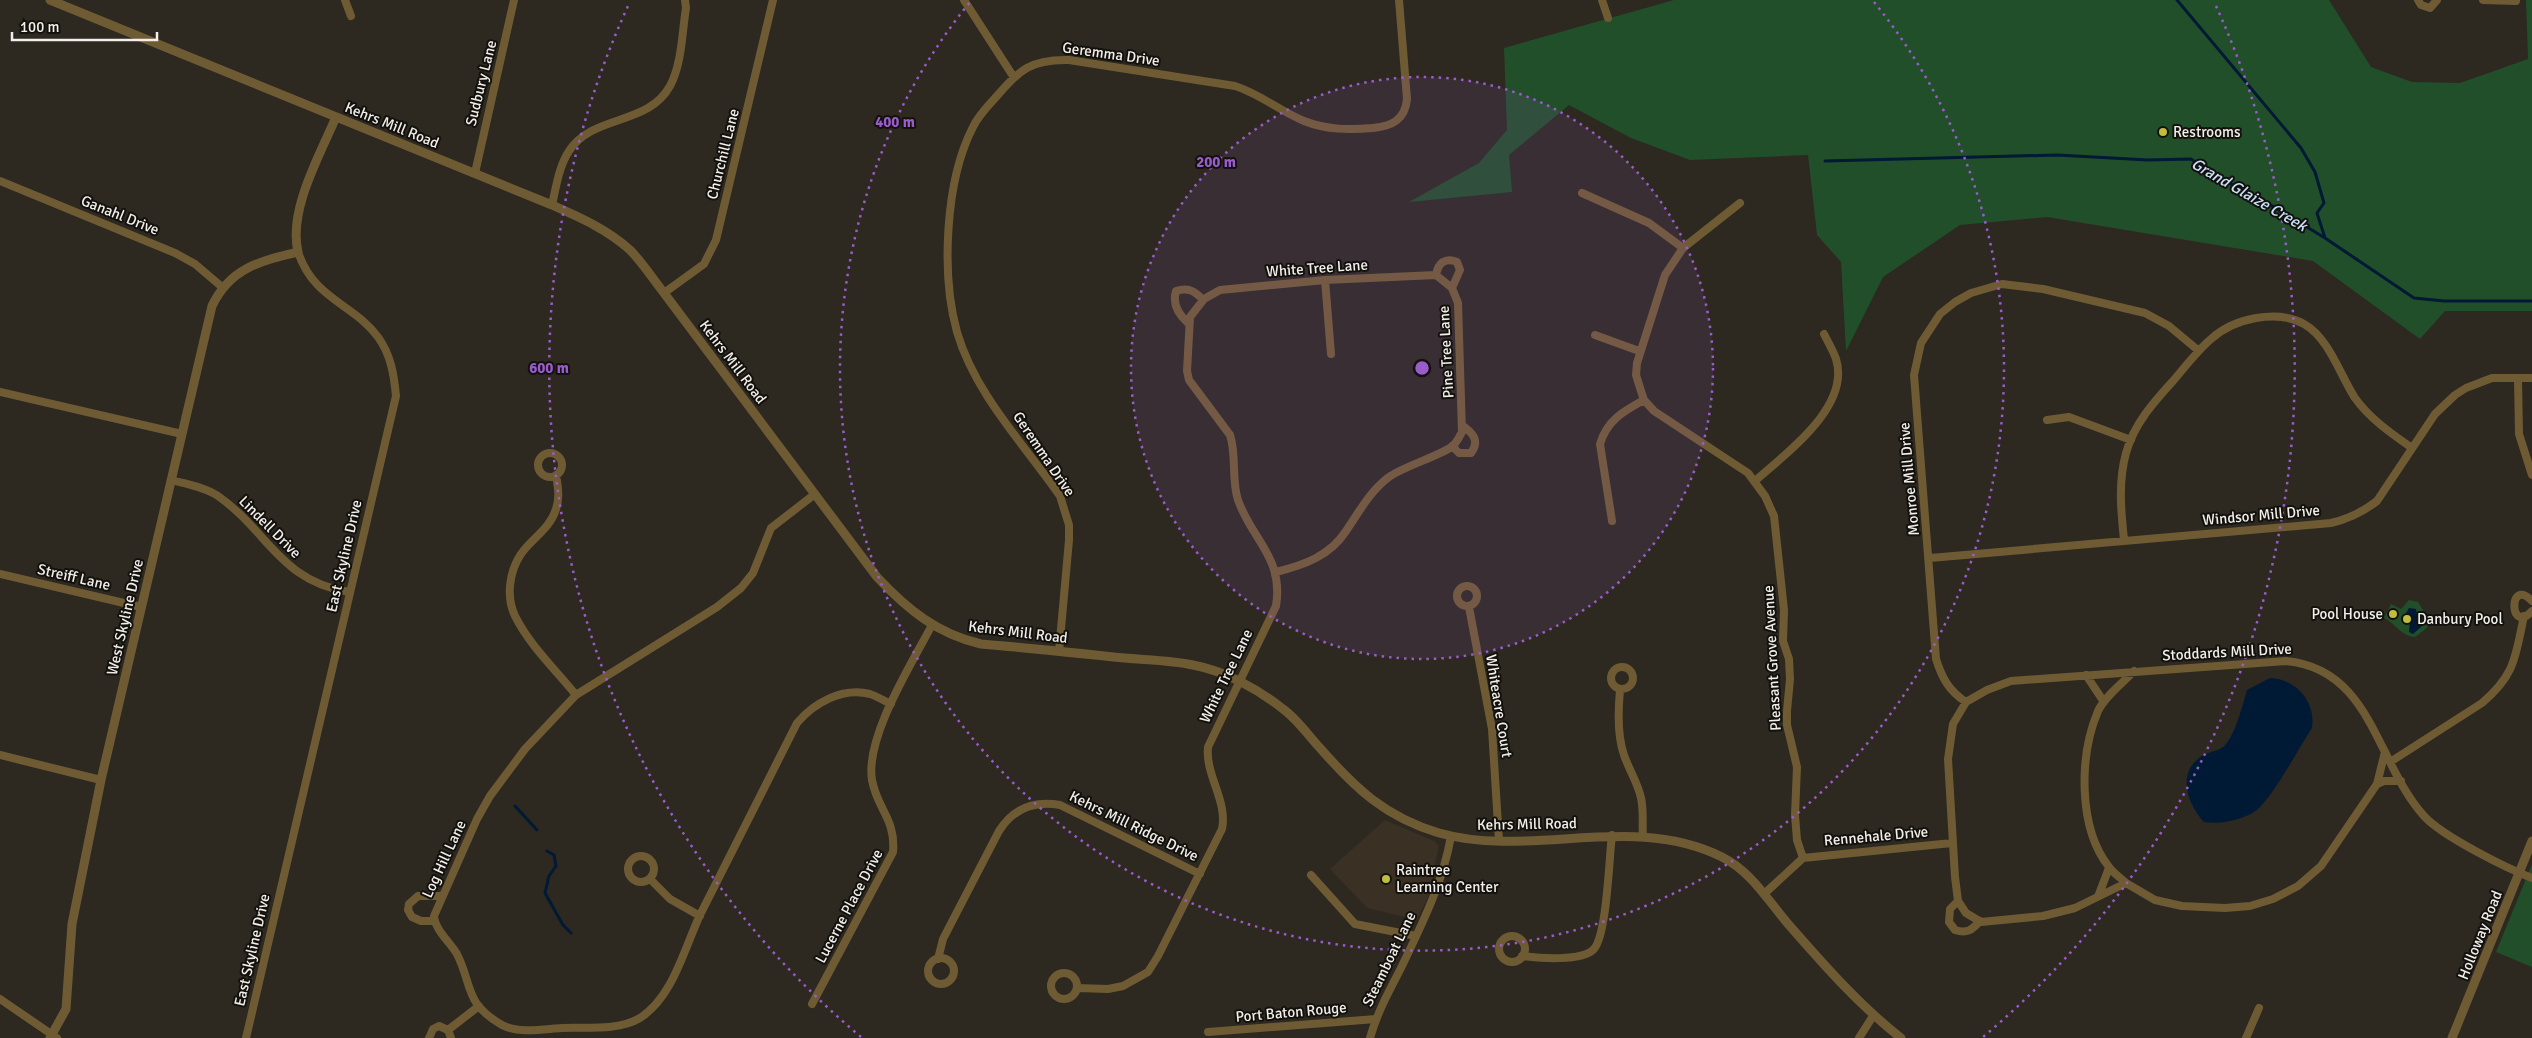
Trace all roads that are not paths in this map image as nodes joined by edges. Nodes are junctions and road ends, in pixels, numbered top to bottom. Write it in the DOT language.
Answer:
graph roads {
  1 [pos="50,0"];
  2 [pos="345,0"];
  3 [pos="514,0"];
  4 [pos="685,0"];
  5 [pos="773,0"];
  6 [pos="964,0"];
  7 [pos="1399,0"];
  8 [pos="1602,0"];
  9 [pos="2418,0"];
  10 [pos="2437,0"];
  11 [pos="2483,0"];
  12 [pos="2516,1"];
  13 [pos="351,16"];
  14 [pos="1608,18"];
  15 [pos="1013,76"];
  16 [pos="336,117"];
  17 [pos="475,173"];
  18 [pos="0,181"];
  19 [pos="1582,193"];
  20 [pos="1740,203"];
  21 [pos="552,205"];
  22 [pos="1683,248"];
  23 [pos="298,252"];
  24 [pos="1436,275"];
  25 [pos="1325,280"];
  26 [pos="222,287"];
  27 [pos="1452,288"];
  28 [pos="664,293"];
  29 [pos="1203,300"];
  30 [pos="1188,323"];
  31 [pos="1824,334"];
  32 [pos="1595,335"];
  33 [pos="1639,351"];
  34 [pos="2199,351"];
  35 [pos="1331,354"];
  36 [pos="2518,378"];
  37 [pos="2532,378"];
  38 [pos="0,392"];
  39 [pos="1644,400"];
  40 [pos="2047,420"];
  41 [pos="1462,426"];
  42 [pos="182,434"];
  43 [pos="2131,440"];
  44 [pos="1452,446"];
  45 [pos="2412,448"];
  46 [pos="556,475"];
  47 [pos="2532,475"];
  48 [pos="171,480"];
  49 [pos="1755,481"];
  50 [pos="815,494"];
  51 [pos="1612,521"];
  52 [pos="2124,540"];
  53 [pos="1930,558"];
  54 [pos="1276,572"];
  55 [pos="0,574"];
  56 [pos="349,592"];
  57 [pos="2532,600"];
  58 [pos="141,607"];
  59 [pos="1469,607"];
  60 [pos="2532,611"];
  61 [pos="2524,616"];
  62 [pos="932,625"];
  63 [pos="1059,651"];
  64 [pos="2134,671"];
  65 [pos="2086,675"];
  66 [pos="1239,681"];
  67 [pos="1620,690"];
  68 [pos="576,695"];
  69 [pos="1966,702"];
  70 [pos="2104,702"];
  71 [pos="891,704"];
  72 [pos="2385,752"];
  73 [pos="0,755"];
  74 [pos="2390,762"];
  75 [pos="101,780"];
  76 [pos="2401,781"];
  77 [pos="2377,784"];
  78 [pos="1612,835"];
  79 [pos="1451,836"];
  80 [pos="1643,837"];
  81 [pos="1499,841"];
  82 [pos="2532,841"];
  83 [pos="1952,843"];
  84 [pos="1803,858"];
  85 [pos="2109,868"];
  86 [pos="2519,873"];
  87 [pos="1200,874"];
  88 [pos="1311,875"];
  89 [pos="2532,878"];
  90 [pos="650,879"];
  91 [pos="2126,883"];
  92 [pos="1764,894"];
  93 [pos="2099,894"];
  94 [pos="441,896"];
  95 [pos="1958,901"];
  96 [pos="700,916"];
  97 [pos="434,921"];
  98 [pos="1980,921"];
  99 [pos="1416,936"];
  100 [pos="1522,956"];
  101 [pos="938,959"];
  102 [pos="1077,988"];
  103 [pos="0,998"];
  104 [pos="812,1004"];
  105 [pos="478,1006"];
  106 [pos="2259,1008"];
  107 [pos="1873,1016"];
  108 [pos="1376,1019"];
  109 [pos="448,1030"];
  110 [pos="1208,1032"];
  111 [pos="53,1037"];
  112 [pos="246,1038"];
  113 [pos="429,1038"];
  114 [pos="451,1038"];
  115 [pos="1370,1038"];
  116 [pos="1859,1038"];
  117 [pos="1901,1038"];
  118 [pos="2246,1038"];
  119 [pos="2452,1038"];
  1 -- 16 [label="street, Kehrs Mill Road"];
  2 -- 13 [label="street"];
  3 -- 17 [label="street, Sudbury Lane"];
  4 -- 21 [label="street"];
  5 -- 28 [label="street, Churchill Lane"];
  6 -- 15 [label="street"];
  7 -- 15 [label="street, Geremma Drive"];
  8 -- 14 [label="street"];
  9 -- 10 [label="street"];
  11 -- 12 [label="street"];
  15 -- 63 [label="street, Geremma Drive"];
  16 -- 17 [label="street, Kehrs Mill Road"];
  16 -- 23 [label="street, East Skyline Drive"];
  17 -- 21 [label="street, Kehrs Mill Road"];
  18 -- 26 [label="street, Ganahl Drive"];
  19 -- 22 [label="street"];
  20 -- 22 [label="street"];
  21 -- 28 [label="street, Kehrs Mill Road"];
  22 -- 33 [label="street"];
  23 -- 26 [label="street, West Skyline Drive"];
  23 -- 56 [label="street, East Skyline Drive"];
  24 -- 25 [label="street, White Tree Lane"];
  24 -- 27 [label="street, Pine Tree Lane"];
  24 -- 27 [label="street"];
  25 -- 29 [label="street, White Tree Lane"];
  25 -- 35 [label="street"];
  26 -- 42 [label="street, West Skyline Drive"];
  27 -- 41 [label="street, Pine Tree Lane"];
  28 -- 50 [label="street, Kehrs Mill Road"];
  29 -- 30 [label="street"];
  29 -- 30 [label="street"];
  30 -- 54 [label="street, White Tree Lane"];
  31 -- 49 [label="street"];
  32 -- 33 [label="street"];
  33 -- 39 [label="street"];
  34 -- 43 [label="street"];
  34 -- 45 [label="street"];
  34 -- 53 [label="street, Monroe Mill Drive"];
  36 -- 37 [label="street, Windsor Mill Drive"];
  36 -- 45 [label="street, Windsor Mill Drive"];
  36 -- 47 [label="street"];
  38 -- 42 [label="street"];
  39 -- 49 [label="street, Pleasant Grove Avenue"];
  39 -- 51 [label="street"];
  40 -- 43 [label="street"];
  41 -- 44 [label="street, Pine Tree Lane"];
  41 -- 44 [label="street"];
  42 -- 48 [label="street, West Skyline Drive"];
  43 -- 52 [label="street"];
  44 -- 54 [label="street"];
  45 -- 52 [label="street, Windsor Mill Drive"];
  46 -- 68 [label="street"];
  48 -- 56 [label="street, Lindell Drive"];
  48 -- 58 [label="street, West Skyline Drive"];
  49 -- 84 [label="street, Pleasant Grove Avenue"];
  50 -- 62 [label="street, Kehrs Mill Road"];
  50 -- 68 [label="street, Log Hill Lane"];
  52 -- 53 [label="street, Windsor Mill Drive"];
  53 -- 69 [label="street, Monroe Mill Drive"];
  54 -- 66 [label="street, White Tree Lane"];
  55 -- 58 [label="street, Streiff Lane"];
  56 -- 112 [label="street, East Skyline Drive"];
  57 -- 61 [label="street"];
  58 -- 75 [label="street, West Skyline Drive"];
  59 -- 81 [label="street, Whiteacre Court"];
  60 -- 61 [label="street"];
  61 -- 74 [label="street"];
  62 -- 63 [label="street, Kehrs Mill Road"];
  62 -- 71 [label="street, Lucerne Place Drive"];
  63 -- 66 [label="street, Kehrs Mill Road"];
  64 -- 65 [label="street, Stoddards Mill Drive"];
  64 -- 70 [label="street"];
  64 -- 72 [label="street, Stoddards Mill Drive"];
  65 -- 69 [label="street, Stoddards Mill Drive"];
  65 -- 70 [label="street"];
  66 -- 79 [label="street, Kehrs Mill Road"];
  66 -- 87 [label="street, White Tree Lane"];
  67 -- 80 [label="street"];
  68 -- 94 [label="street, Log Hill Lane"];
  69 -- 83 [label="street"];
  70 -- 85 [label="street"];
  71 -- 96 [label="street, Log Hill Lane"];
  71 -- 104 [label="street, Lucerne Place Drive"];
  72 -- 74 [label="street, Stoddards Mill Drive"];
  72 -- 77 [label="street"];
  73 -- 75 [label="street"];
  74 -- 76 [label="street, Stoddards Mill Drive"];
  75 -- 111 [label="street, West Skyline Drive"];
  76 -- 77 [label="street"];
  76 -- 86 [label="street, Stoddards Mill Drive"];
  77 -- 91 [label="street"];
  78 -- 80 [label="street, Kehrs Mill Road"];
  78 -- 81 [label="street, Kehrs Mill Road"];
  78 -- 100 [label="street"];
  79 -- 81 [label="street, Kehrs Mill Road"];
  79 -- 99 [label="street, Steamboat Lane"];
  80 -- 92 [label="street, Kehrs Mill Road"];
  82 -- 86 [label="street, Holloway Road"];
  83 -- 84 [label="street, Rennehale Drive"];
  83 -- 95 [label="street"];
  84 -- 92 [label="street"];
  85 -- 91 [label="street"];
  85 -- 93 [label="street"];
  86 -- 89 [label="street, Stoddards Mill Drive"];
  86 -- 119 [label="street, Holloway Road"];
  87 -- 101 [label="street, Kehrs Mill Ridge Drive"];
  87 -- 102 [label="street, White Tree Lane"];
  88 -- 99 [label="street"];
  90 -- 96 [label="street"];
  91 -- 93 [label="street"];
  92 -- 107 [label="street, Kehrs Mill Road"];
  93 -- 98 [label="street"];
  94 -- 97 [label="street, Log Hill Lane"];
  94 -- 97 [label="street"];
  95 -- 98 [label="street"];
  95 -- 98 [label="street"];
  96 -- 105 [label="street, Log Hill Lane"];
  97 -- 105 [label="street, Log Hill Lane"];
  99 -- 108 [label="street, Steamboat Lane"];
  103 -- 111 [label="street"];
  105 -- 109 [label="street"];
  106 -- 118 [label="street"];
  107 -- 116 [label="street"];
  107 -- 117 [label="street, Kehrs Mill Road"];
  108 -- 110 [label="street, Port Baton Rouge"];
  108 -- 115 [label="street, Steamboat Lane"];
  109 -- 113 [label="street"];
  109 -- 114 [label="street"];
}
